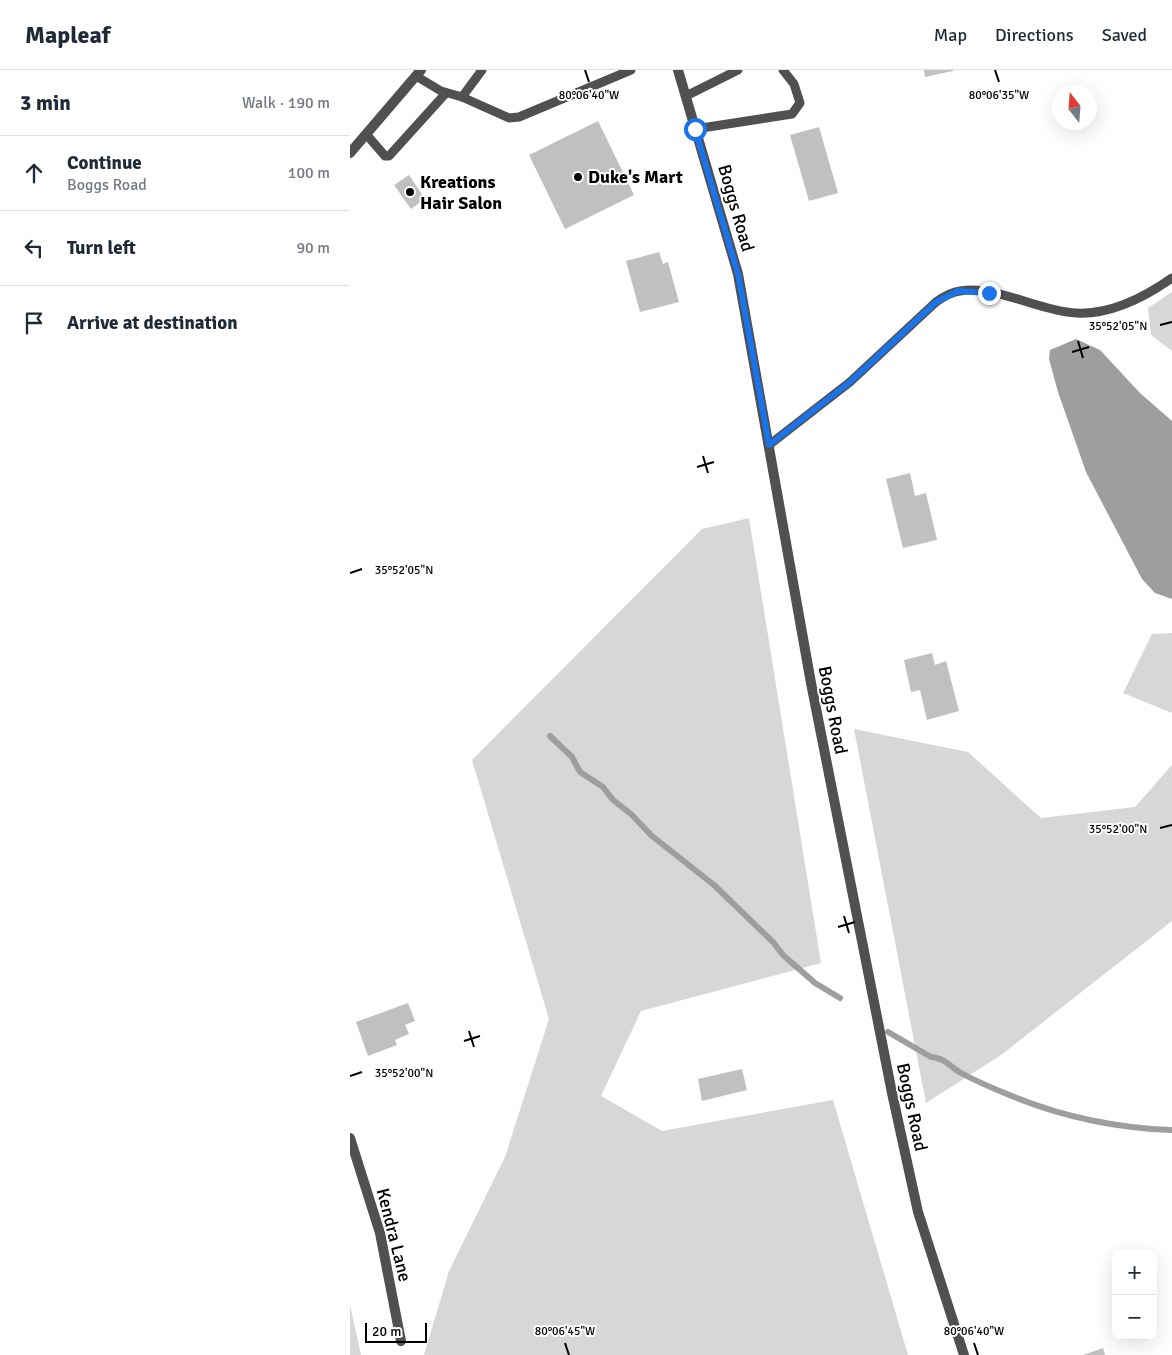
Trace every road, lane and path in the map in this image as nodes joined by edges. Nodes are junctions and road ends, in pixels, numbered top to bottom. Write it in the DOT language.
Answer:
graph roads {
  1 [pos="482,70"];
  2 [pos="631,70"];
  3 [pos="678,70"];
  4 [pos="738,70"];
  5 [pos="783,70"];
  6 [pos="418,73"];
  7 [pos="446,93"];
  8 [pos="686,96"];
  9 [pos="462,97"];
  10 [pos="695,129"];
  11 [pos="366,134"];
  12 [pos="350,153"];
  13 [pos="1172,278"];
  14 [pos="769,445"];
  15 [pos="350,1138"];
  16 [pos="402,1341"];
  17 [pos="964,1355"];
  1 -- 9 [label="lane"];
  2 -- 9 [label="lane"];
  3 -- 8 [label="street, Boggs Road"];
  4 -- 8 [label="lane"];
  5 -- 10 [label="lane"];
  6 -- 7 [label="lane"];
  6 -- 11 [label="street"];
  7 -- 9 [label="lane"];
  7 -- 11 [label="lane"];
  8 -- 10 [label="street, Boggs Road"];
  10 -- 14 [label="street, Boggs Road"];
  11 -- 12 [label="street"];
  13 -- 14 [label="lane"];
  14 -- 17 [label="street, Boggs Road"];
  15 -- 16 [label="street, Kendra Lane"];
}
